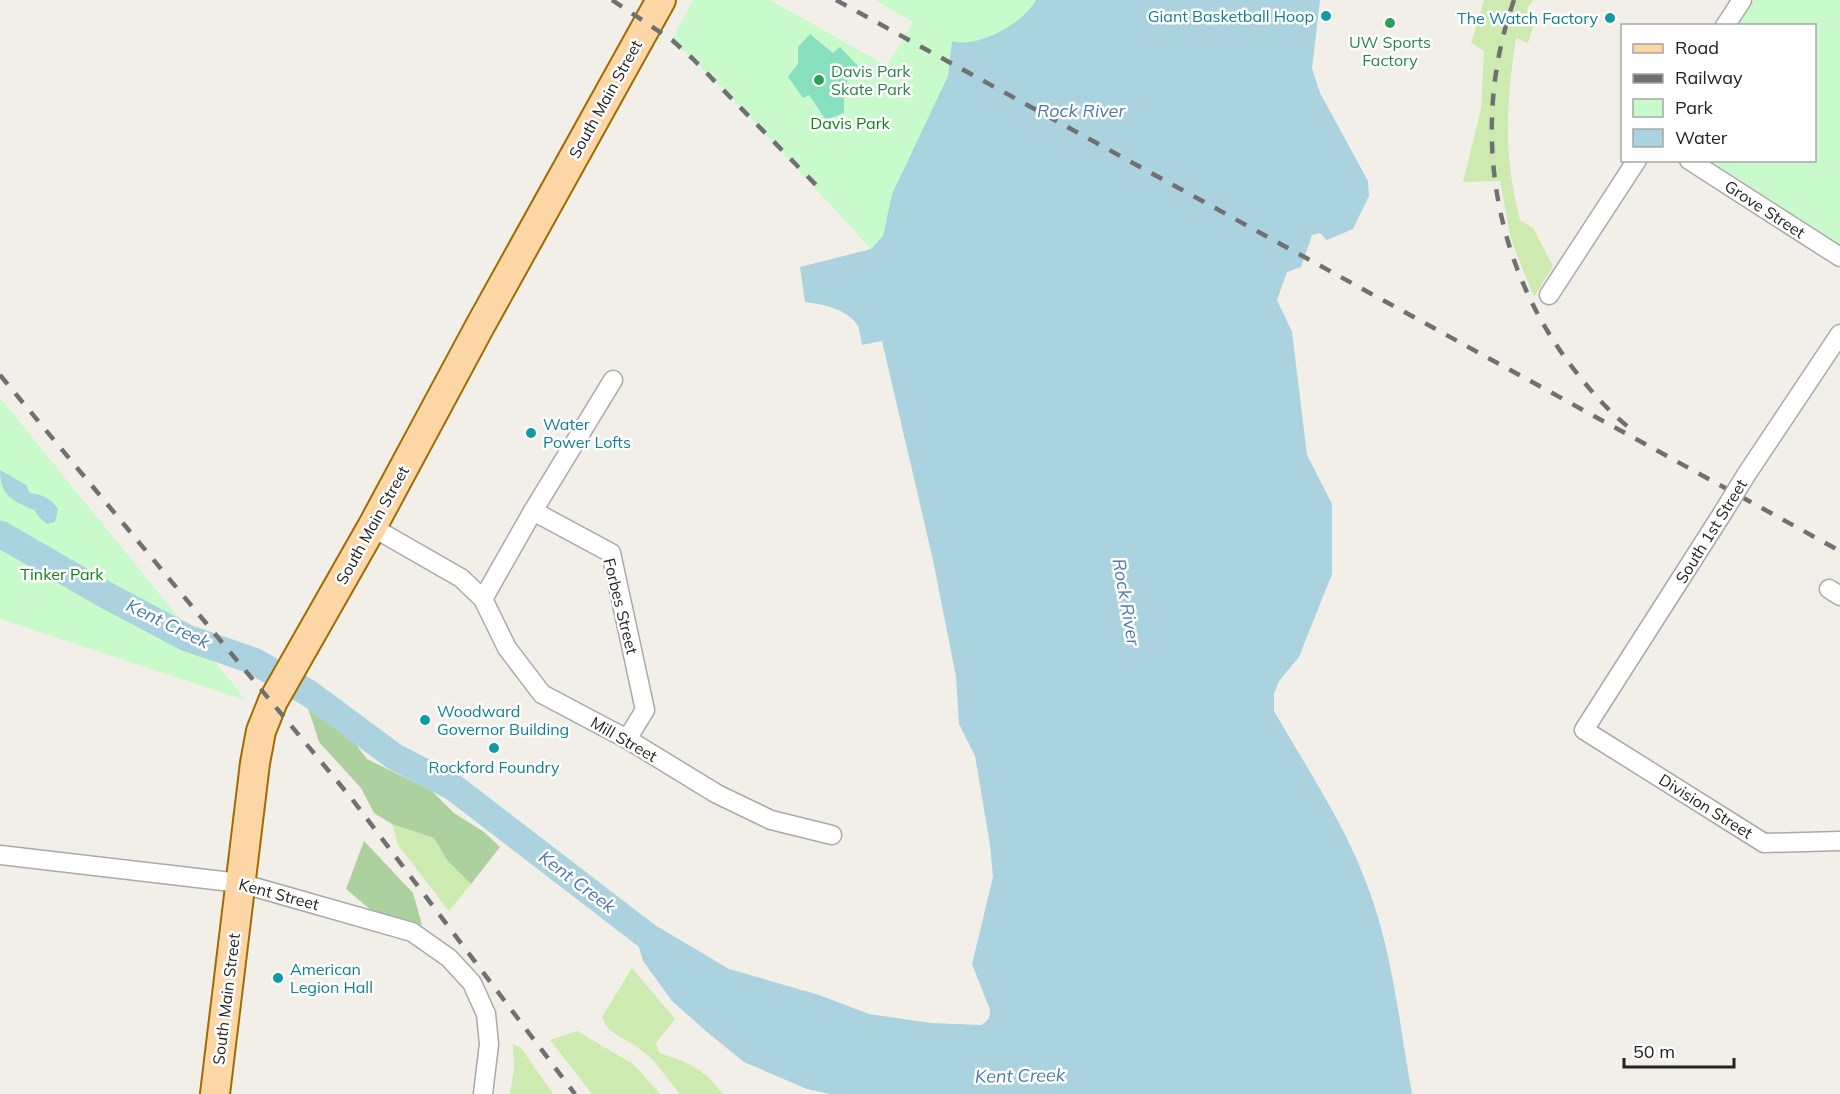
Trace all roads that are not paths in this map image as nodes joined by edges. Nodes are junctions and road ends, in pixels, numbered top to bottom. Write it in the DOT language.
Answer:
graph roads {
  1 [pos="661,0"];
  2 [pos="1742,0"];
  3 [pos="1726,24"];
  4 [pos="1636,162"];
  5 [pos="1692,162"];
  6 [pos="1840,257"];
  7 [pos="1549,295"];
  8 [pos="1840,334"];
  9 [pos="613,380"];
  10 [pos="533,511"];
  11 [pos="372,526"];
  12 [pos="483,600"];
  13 [pos="1584,730"];
  14 [pos="627,739"];
  15 [pos="832,834"];
  16 [pos="1840,841"];
  17 [pos="0,855"];
  18 [pos="240,883"];
  19 [pos="215,1094"];
  20 [pos="483,1094"];
  1 -- 11 [label="main road, South Main Street"];
  2 -- 3 [label="street"];
  4 -- 7 [label="street"];
  5 -- 6 [label="street, Grove Street"];
  8 -- 13 [label="street, South 1st Street, bridge"];
  9 -- 10 [label="street"];
  10 -- 12 [label="street"];
  10 -- 14 [label="street, Forbes Street"];
  11 -- 12 [label="street, Mill Street"];
  11 -- 18 [label="main road, South Main Street"];
  12 -- 14 [label="street, Mill Street"];
  13 -- 16 [label="street, Division Street"];
  14 -- 15 [label="street, Mill Street"];
  17 -- 18 [label="street, Kent Street"];
  18 -- 19 [label="main road, South Main Street"];
  18 -- 20 [label="street, Kent Street"];
}
